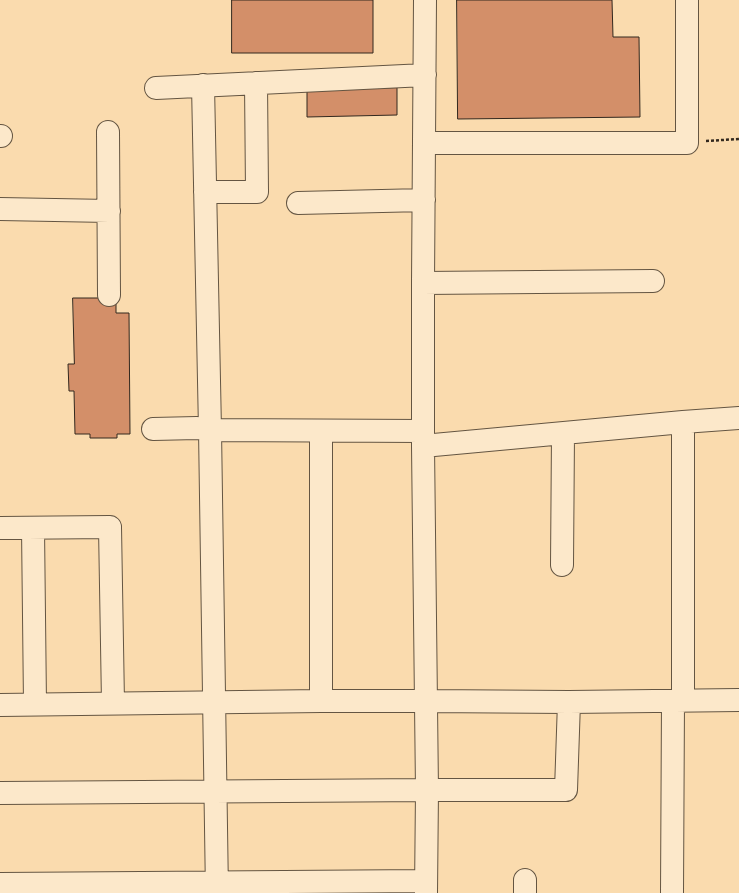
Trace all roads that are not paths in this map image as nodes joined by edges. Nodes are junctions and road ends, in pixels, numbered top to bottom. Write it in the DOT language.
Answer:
graph roads {
  1 [pos="425,0"];
  2 [pos="687,0"];
  3 [pos="425,76"];
  4 [pos="256,83"];
  5 [pos="203,85"];
  6 [pos="156,88"];
  7 [pos="108,132"];
  8 [pos="424,143"];
  9 [pos="206,192"];
  10 [pos="424,200"];
  11 [pos="298,203"];
  12 [pos="0,209"];
  13 [pos="109,211"];
  14 [pos="653,281"];
  15 [pos="423,283"];
  16 [pos="109,295"];
  17 [pos="739,418"];
  18 [pos="682,422"];
  19 [pos="153,429"];
  20 [pos="210,430"];
  21 [pos="321,431"];
  22 [pos="563,434"];
  23 [pos="423,439"];
  24 [pos="0,528"];
  25 [pos="33,528"];
  26 [pos="562,565"];
  27 [pos="739,700"];
  28 [pos="321,701"];
  29 [pos="426,701"];
  30 [pos="678,701"];
  31 [pos="214,702"];
  32 [pos="568,702"];
  33 [pos="113,703"];
  34 [pos="35,704"];
  35 [pos="0,705"];
  36 [pos="427,790"];
  37 [pos="215,791"];
  38 [pos="0,793"];
  39 [pos="0,884"];
  40 [pos="426,887"];
  41 [pos="217,888"];
  42 [pos="672,893"];
  1 -- 3 [label="street"];
  2 -- 8 [label="street"];
  3 -- 4 [label="street"];
  3 -- 8 [label="street"];
  4 -- 5 [label="street"];
  4 -- 9 [label="street"];
  5 -- 6 [label="street"];
  5 -- 9 [label="street"];
  7 -- 13 [label="street"];
  8 -- 10 [label="street"];
  9 -- 20 [label="street"];
  10 -- 11 [label="street"];
  10 -- 15 [label="street"];
  12 -- 13 [label="street"];
  13 -- 16 [label="street"];
  14 -- 15 [label="street"];
  15 -- 23 [label="street"];
  17 -- 18 [label="street"];
  18 -- 22 [label="street"];
  18 -- 30 [label="street"];
  19 -- 20 [label="street"];
  20 -- 21 [label="street"];
  20 -- 31 [label="street"];
  21 -- 23 [label="street"];
  21 -- 28 [label="street"];
  22 -- 23 [label="street"];
  22 -- 26 [label="street"];
  23 -- 29 [label="street"];
  24 -- 25 [label="street"];
  25 -- 33 [label="street"];
  25 -- 34 [label="street"];
  27 -- 30 [label="street"];
  28 -- 29 [label="street"];
  28 -- 31 [label="street"];
  29 -- 32 [label="street"];
  29 -- 36 [label="street"];
  30 -- 32 [label="street"];
  30 -- 42 [label="street"];
  31 -- 33 [label="street"];
  31 -- 37 [label="street"];
  32 -- 36 [label="street"];
  33 -- 34 [label="street"];
  34 -- 35 [label="street"];
  36 -- 37 [label="street"];
  36 -- 40 [label="street"];
  37 -- 38 [label="street"];
  37 -- 41 [label="street"];
  39 -- 41 [label="street"];
  40 -- 41 [label="street"];
}
